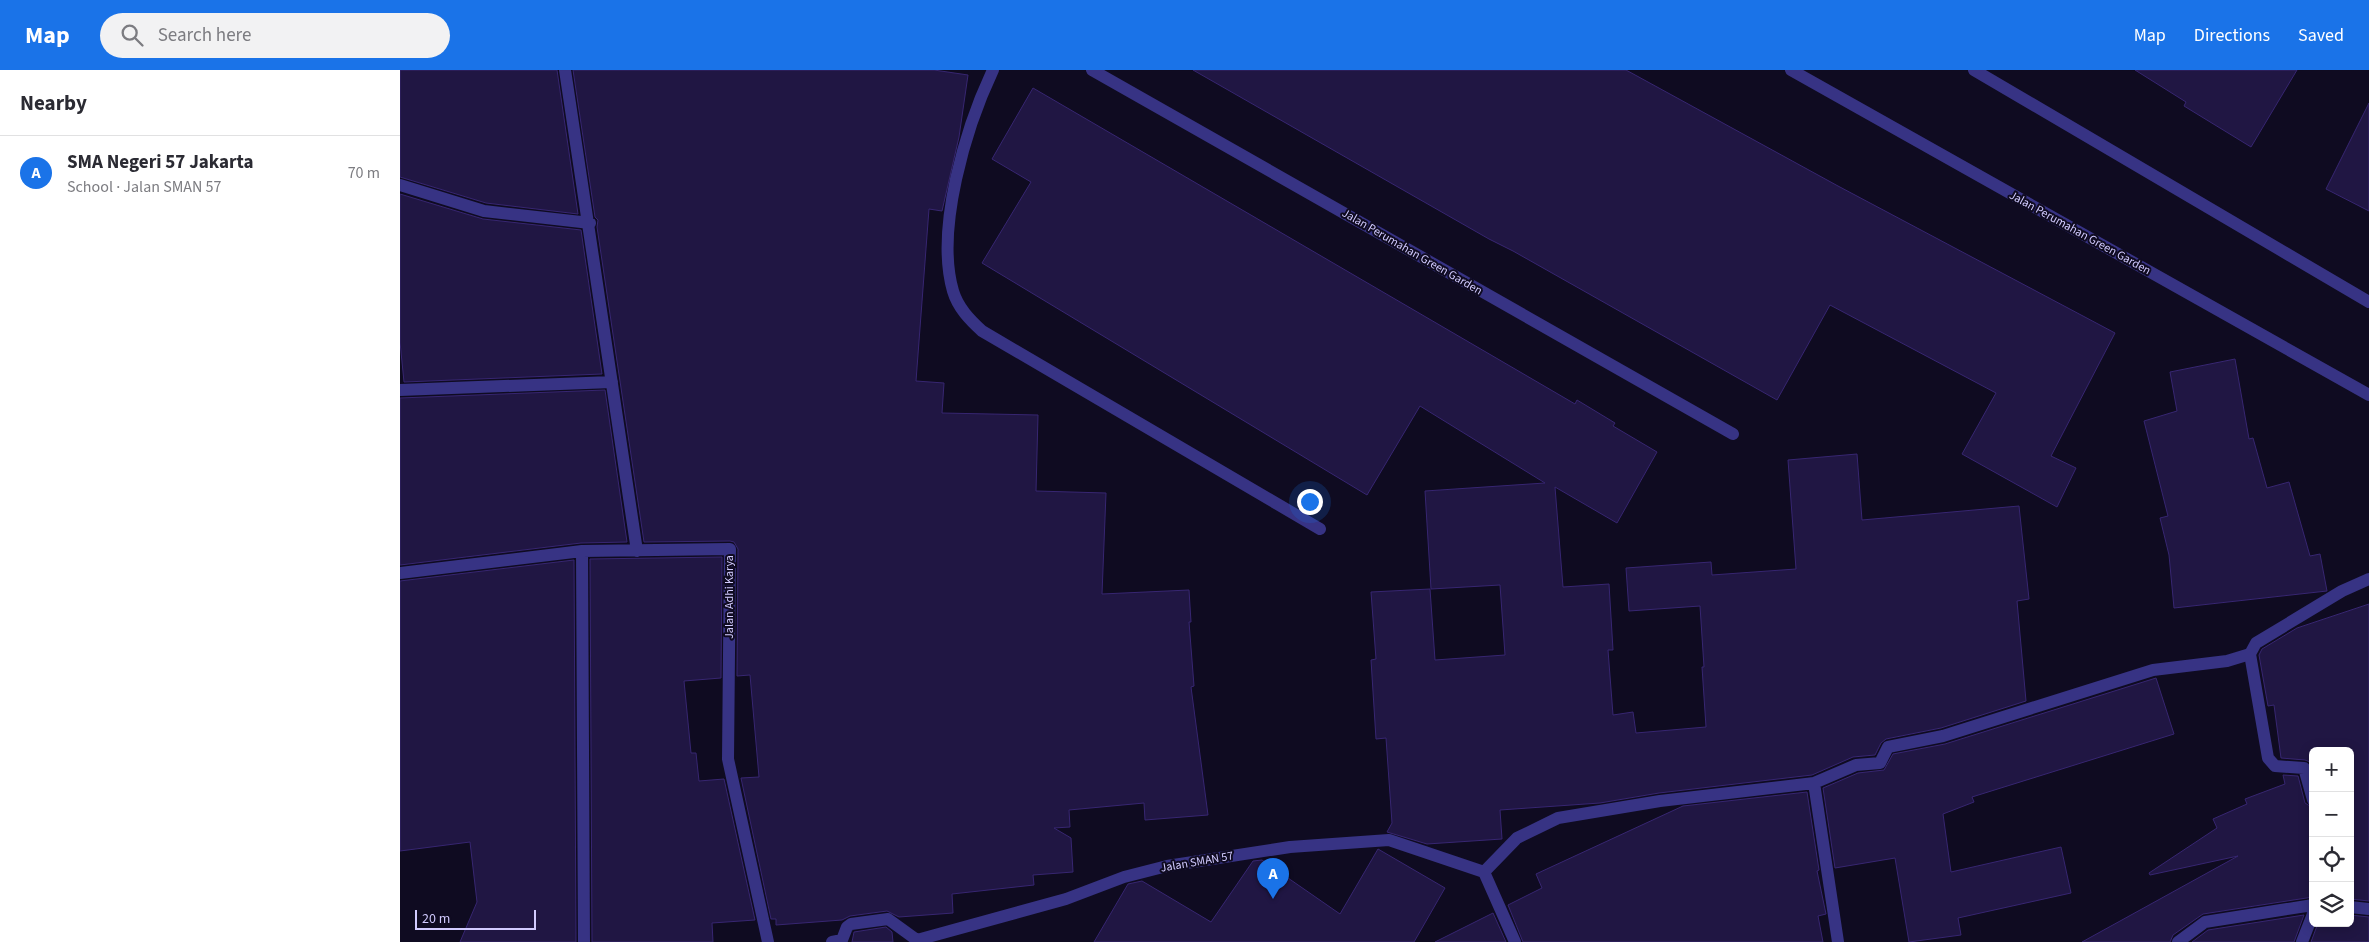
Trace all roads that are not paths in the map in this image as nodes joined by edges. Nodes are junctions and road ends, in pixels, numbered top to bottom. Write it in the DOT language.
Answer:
graph roads {
  1 [pos="566,70"];
  2 [pos="993,70"];
  3 [pos="1092,70"];
  4 [pos="1791,70"];
  5 [pos="1974,70"];
  6 [pos="400,185"];
  7 [pos="590,223"];
  8 [pos="2369,302"];
  9 [pos="612,382"];
  10 [pos="400,390"];
  11 [pos="2369,396"];
  12 [pos="1733,434"];
  13 [pos="1320,529"];
  14 [pos="582,551"];
  15 [pos="637,551"];
  16 [pos="400,573"];
  17 [pos="2369,579"];
  18 [pos="2250,654"];
  19 [pos="1814,783"];
  20 [pos="2311,792"];
  21 [pos="1484,872"];
  22 [pos="2309,906"];
  23 [pos="2354,907"];
  24 [pos="2369,909"];
  25 [pos="2309,924"];
  26 [pos="917,941"];
  27 [pos="584,942"];
  28 [pos="768,942"];
  29 [pos="832,942"];
  30 [pos="1515,942"];
  31 [pos="1838,942"];
  32 [pos="2178,942"];
  33 [pos="2302,942"];
  1 -- 7 [label="street"];
  2 -- 13 [label="street"];
  3 -- 12 [label="street, Jalan Perumahan Green Garden"];
  4 -- 11 [label="street, Jalan Perumahan Green Garden"];
  5 -- 8 [label="street"];
  6 -- 7 [label="street"];
  7 -- 9 [label="street"];
  9 -- 10 [label="street"];
  9 -- 15 [label="street"];
  14 -- 15 [label="street, Jalan Adhi Karya"];
  14 -- 16 [label="street, Jalan Adhi Karya"];
  14 -- 27 [label="street"];
  15 -- 28 [label="street, Jalan Adhi Karya"];
  17 -- 18 [label="street"];
  18 -- 19 [label="street"];
  18 -- 20 [label="street"];
  19 -- 21 [label="street"];
  19 -- 31 [label="street"];
  21 -- 26 [label="street, Jalan SMAN 57"];
  21 -- 30 [label="street"];
  22 -- 32 [label="street"];
  23 -- 24 [label="street"];
  25 -- 33 [label="street"];
  26 -- 29 [label="street"];
}
